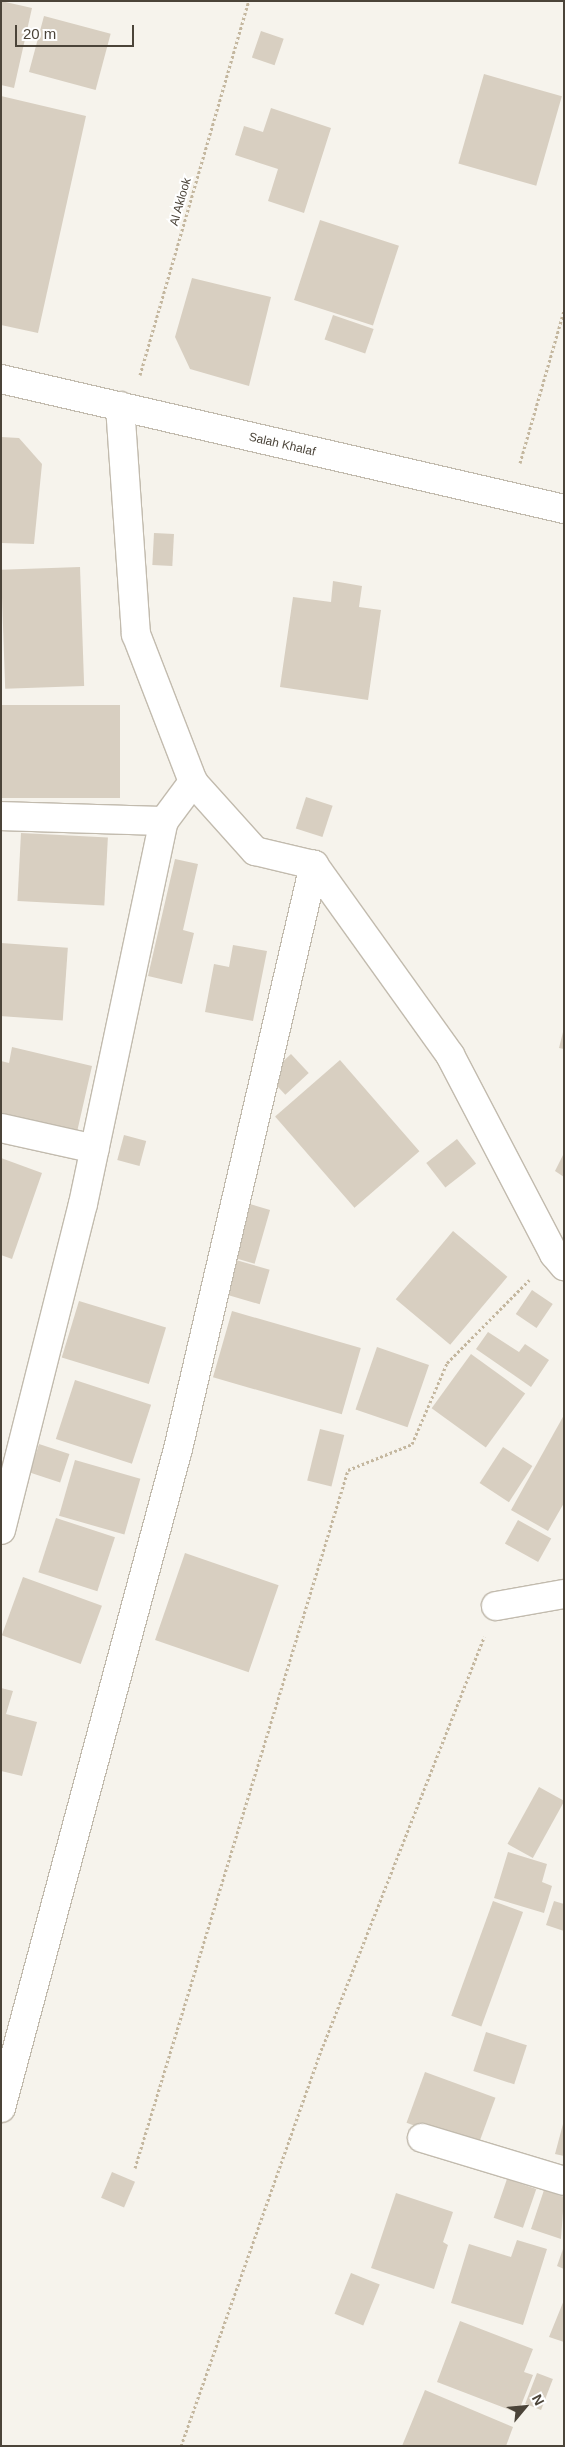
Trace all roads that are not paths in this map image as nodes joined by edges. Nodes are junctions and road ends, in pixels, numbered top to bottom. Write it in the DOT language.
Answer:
graph roads {
  1 [pos="1,379"];
  2 [pos="125,407"];
  3 [pos="564,509"];
  4 [pos="193,782"];
  5 [pos="1,816"];
  6 [pos="164,821"];
  7 [pos="314,865"];
  8 [pos="1,1128"];
  9 [pos="96,1149"];
  10 [pos="559,1260"];
  11 [pos="1,1530"];
  12 [pos="564,1594"];
  13 [pos="496,1606"];
  14 [pos="1,2108"];
  15 [pos="422,2138"];
  16 [pos="564,2180"];
  1 -- 2 [label="street, Salah Khalaf"];
  2 -- 3 [label="street, Salah Khalaf"];
  2 -- 4 [label="street"];
  4 -- 6 [label="street"];
  4 -- 7 [label="street"];
  5 -- 6 [label="street"];
  6 -- 9 [label="street"];
  7 -- 10 [label="street"];
  7 -- 14 [label="street"];
  8 -- 9 [label="street"];
  9 -- 11 [label="street"];
  12 -- 13 [label="street"];
  15 -- 16 [label="street"];
}
